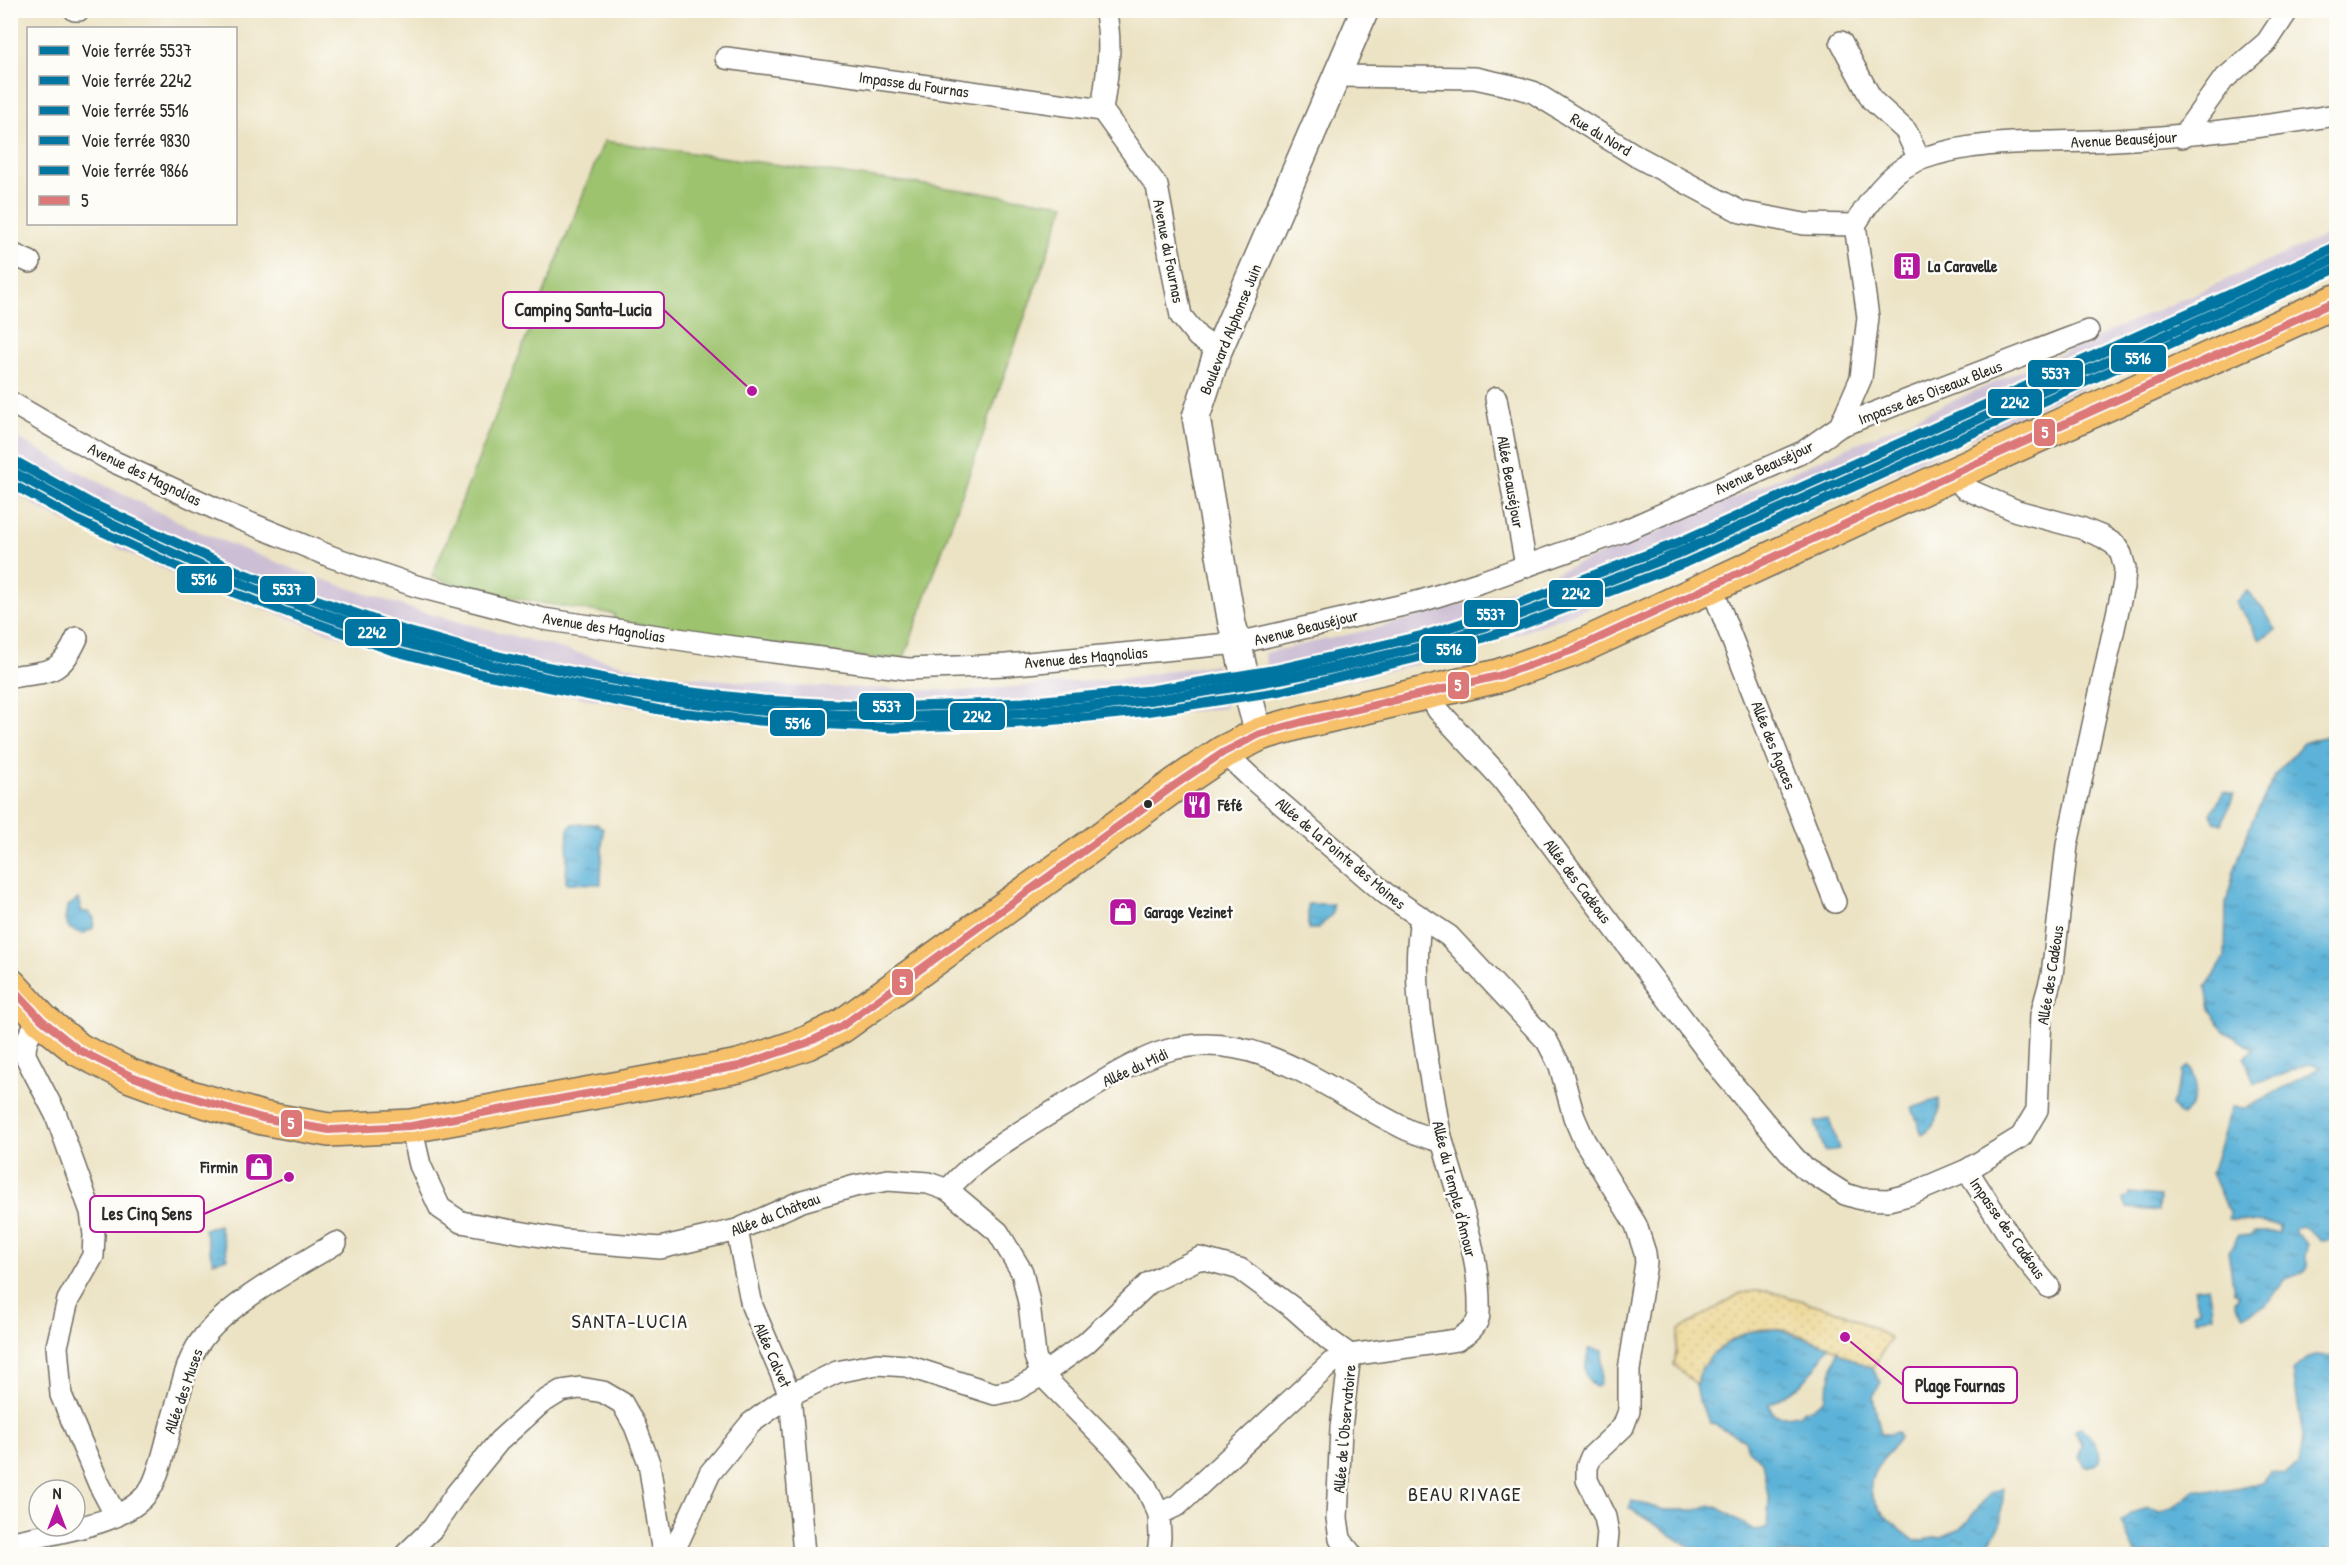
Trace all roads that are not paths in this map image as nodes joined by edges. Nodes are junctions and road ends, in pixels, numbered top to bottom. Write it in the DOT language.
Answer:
graph roads {
  1 [pos="75,10"];
  2 [pos="80,10"];
  3 [pos="1105,10"];
  4 [pos="1365,10"];
  5 [pos="2288,10"];
  6 [pos="1840,42"];
  7 [pos="726,58"];
  8 [pos="1339,76"];
  9 [pos="1102,110"];
  10 [pos="2337,115"];
  11 [pos="2182,137"];
  12 [pos="1919,159"];
  13 [pos="1855,225"];
  14 [pos="10,254"];
  15 [pos="30,262"];
  16 [pos="2337,301"];
  17 [pos="2088,331"];
  18 [pos="1218,351"];
  19 [pos="1496,398"];
  20 [pos="10,402"];
  21 [pos="1840,426"];
  22 [pos="1953,474"];
  23 [pos="1526,566"];
  24 [pos="1712,588"];
  25 [pos="77,638"];
  26 [pos="1239,648"];
  27 [pos="10,677"];
  28 [pos="1427,692"];
  29 [pos="1256,723"];
  30 [pos="1224,752"];
  31 [pos="1835,902"];
  32 [pos="1421,918"];
  33 [pos="10,985"];
  34 [pos="42,1020"];
  35 [pos="411,1126"];
  36 [pos="1442,1142"];
  37 [pos="1967,1170"];
  38 [pos="948,1190"];
  39 [pos="737,1230"];
  40 [pos="336,1243"];
  41 [pos="2049,1287"];
  42 [pos="1350,1354"];
  43 [pos="1042,1375"];
  44 [pos="790,1395"];
  45 [pos="1159,1514"];
  46 [pos="116,1516"];
  47 [pos="10,1543"];
  48 [pos="406,1554"];
  49 [pos="664,1554"];
  50 [pos="804,1554"];
  51 [pos="1158,1554"];
  52 [pos="1351,1554"];
  53 [pos="1606,1554"];
  1 -- 2 [label="street"];
  3 -- 9 [label="street"];
  4 -- 8 [label="street, Boulevard Alphonse Juin"];
  5 -- 11 [label="street"];
  6 -- 12 [label="street"];
  7 -- 9 [label="street, Impasse du Fournas"];
  8 -- 13 [label="street, Rue du Nord"];
  8 -- 18 [label="street, Boulevard Alphonse Juin"];
  9 -- 18 [label="street, Avenue du Fournas"];
  10 -- 11 [label="street, Avenue Beauséjour"];
  11 -- 12 [label="street, Avenue Beauséjour"];
  12 -- 13 [label="street, Avenue Beauséjour"];
  13 -- 21 [label="street"];
  14 -- 15 [label="street"];
  16 -- 22 [label="main road"];
  17 -- 21 [label="street, Impasse des Oiseaux Bleus"];
  18 -- 26 [label="street, Boulevard Alphonse Juin"];
  19 -- 23 [label="street, Allée Beauséjour"];
  20 -- 26 [label="street, Avenue des Magnolias"];
  21 -- 23 [label="street, Avenue Beauséjour"];
  22 -- 24 [label="main road"];
  22 -- 37 [label="street, Allée des Cadéous"];
  23 -- 26 [label="street, Avenue Beauséjour"];
  24 -- 28 [label="main road"];
  24 -- 31 [label="street, Allée des Agaces"];
  25 -- 27 [label="street"];
  26 -- 29 [label="street, Boulevard Alphonse Juin"];
  28 -- 29 [label="main road"];
  28 -- 37 [label="street, Allée des Cadéous"];
  29 -- 30 [label="main road"];
  30 -- 32 [label="street, Allée de la Pointe des Moines"];
  30 -- 35 [label="main road"];
  32 -- 36 [label="street, Allée du Temple d'Amour"];
  32 -- 53 [label="street, Allée de la Pointe des Moines"];
  33 -- 34 [label="main road"];
  34 -- 35 [label="main road"];
  34 -- 46 [label="street"];
  35 -- 39 [label="street, Allée du Château"];
  36 -- 38 [label="street, Allée du Midi"];
  36 -- 42 [label="street, Allée du Temple d'Amour"];
  37 -- 41 [label="street, Impasse des Cadéous"];
  38 -- 39 [label="street, Allée du Château"];
  38 -- 43 [label="street, Allée du Château"];
  39 -- 44 [label="street, Allée Calvet"];
  40 -- 46 [label="street, Allée des Muses"];
  42 -- 43 [label="street, Allée de l'Observatoire"];
  42 -- 45 [label="street, Allée du Temple d'Amour"];
  42 -- 52 [label="street, Allée de l'Observatoire"];
  43 -- 44 [label="street"];
  43 -- 45 [label="street, Allée du Château"];
  44 -- 49 [label="street"];
  44 -- 50 [label="street, Allée Calvet"];
  45 -- 51 [label="street"];
  46 -- 47 [label="street"];
  48 -- 49 [label="street"];
}
